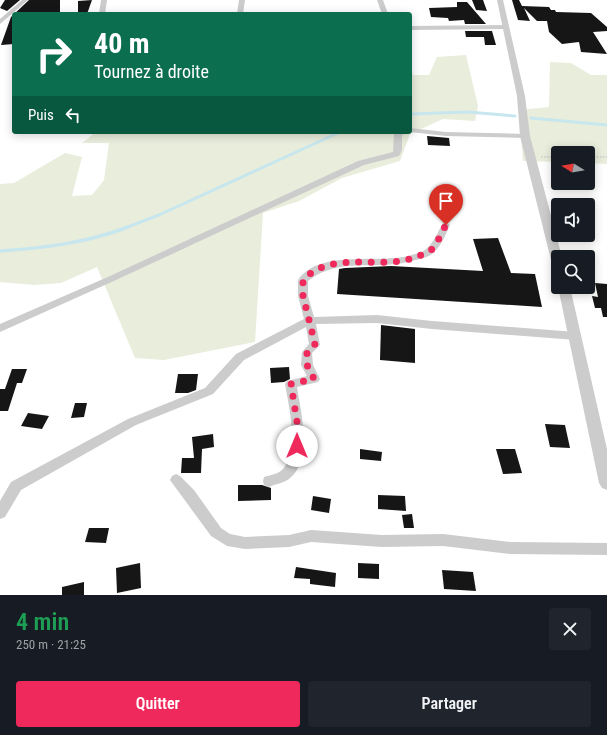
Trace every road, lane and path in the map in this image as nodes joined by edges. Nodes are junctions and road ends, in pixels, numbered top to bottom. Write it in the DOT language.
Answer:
graph roads {
  1 [pos="24,0"];
  2 [pos="104,0"];
  3 [pos="242,0"];
  4 [pos="380,0"];
  5 [pos="500,0"];
  6 [pos="102,12"];
  7 [pos="240,12"];
  8 [pos="384,12"];
  9 [pos="0,22"];
  10 [pos="506,27"];
  11 [pos="412,28"];
  12 [pos="412,130"];
  13 [pos="398,134"];
  14 [pos="525,136"];
  15 [pos="532,157"];
  16 [pos="551,157"];
  17 [pos="595,157"];
  18 [pos="607,157"];
  19 [pos="446,225"];
  20 [pos="555,250"];
  21 [pos="566,294"];
  22 [pos="310,321"];
  23 [pos="0,328"];
  24 [pos="576,336"];
  25 [pos="176,480"];
  26 [pos="269,481"];
  27 [pos="607,483"];
  28 [pos="0,513"];
  29 [pos="607,549"];
  1 -- 9 [label="street"];
  2 -- 6 [label="street"];
  3 -- 7 [label="street"];
  4 -- 8 [label="street"];
  5 -- 10 [label="street"];
  10 -- 11 [label="street"];
  10 -- 14 [label="street"];
  12 -- 14 [label="street"];
  13 -- 23 [label="street"];
  14 -- 15 [label="street"];
  15 -- 16 [label="path"];
  15 -- 20 [label="street"];
  17 -- 18 [label="path"];
  19 -- 22 [label="street"];
  21 -- 24 [label="street"];
  22 -- 24 [label="street"];
  22 -- 26 [label="street"];
  22 -- 28 [label="street"];
  24 -- 27 [label="street"];
  25 -- 29 [label="street"];
}
